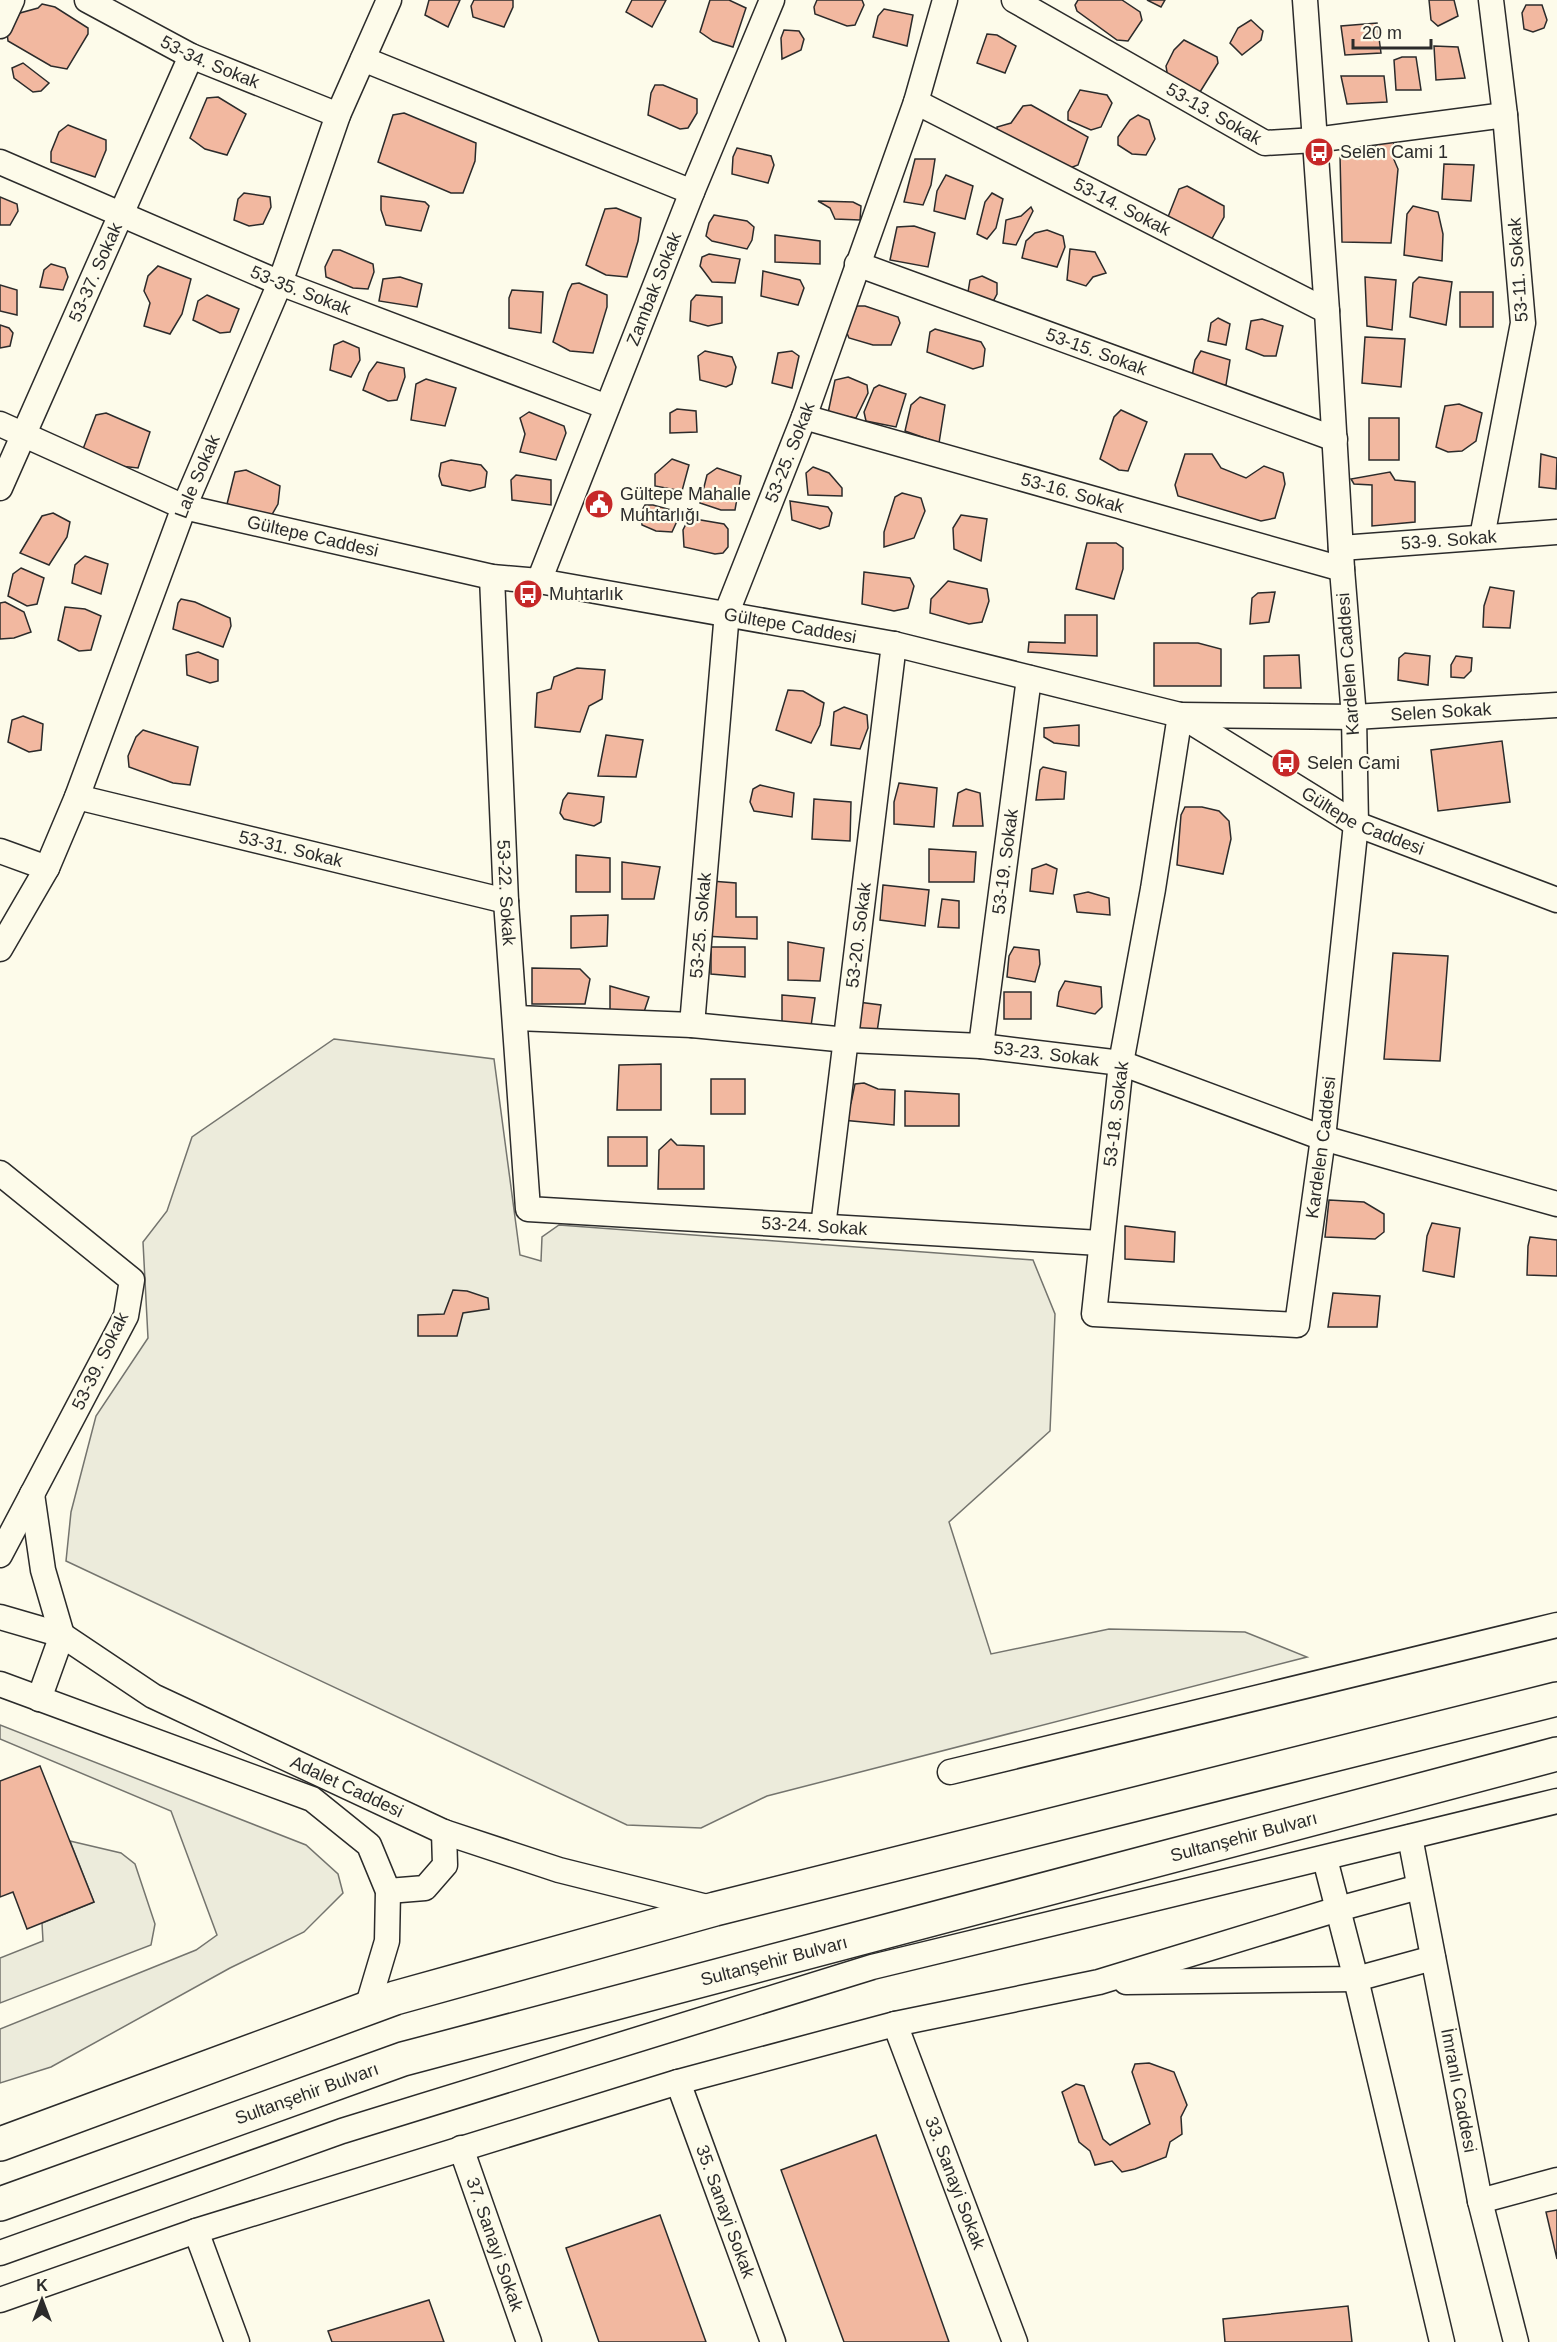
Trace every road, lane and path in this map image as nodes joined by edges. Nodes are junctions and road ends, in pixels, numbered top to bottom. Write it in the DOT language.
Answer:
graph roads {
  1 [pos="12,0"];
  2 [pos="87,0"];
  3 [pos="389,0"];
  4 [pos="772,0"];
  5 [pos="945,0"];
  6 [pos="1014,0"];
  7 [pos="1305,0"];
  8 [pos="1491,0"];
  9 [pos="0,27"];
  10 [pos="191,56"];
  11 [pos="363,59"];
  12 [pos="916,102"];
  13 [pos="338,115"];
  14 [pos="1505,115"];
  15 [pos="1315,140"];
  16 [pos="0,162"];
  17 [pos="692,192"];
  18 [pos="121,215"];
  19 [pos="857,264"];
  20 [pos="280,283"];
  21 [pos="1327,311"];
  22 [pos="607,407"];
  23 [pos="804,417"];
  24 [pos="0,424"];
  25 [pos="22,434"];
  26 [pos="1335,439"];
  27 [pos="0,488"];
  28 [pos="184,507"];
  29 [pos="1557,532"];
  30 [pos="1482,537"];
  31 [pos="1341,558"];
  32 [pos="492,577"];
  33 [pos="539,581"];
  34 [pos="727,612"];
  35 [pos="894,644"];
  36 [pos="1029,678"];
  37 [pos="1557,705"];
  38 [pos="1180,715"];
  39 [pos="1354,717"];
  40 [pos="77,797"];
  41 [pos="1356,824"];
  42 [pos="0,851"];
  43 [pos="46,868"];
  44 [pos="1557,900"];
  45 [pos="506,901"];
  46 [pos="0,949"];
  47 [pos="516,1018"];
  48 [pos="692,1025"];
  49 [pos="847,1040"];
  50 [pos="981,1046"];
  51 [pos="1121,1064"];
  52 [pos="1323,1138"];
  53 [pos="0,1173"];
  54 [pos="1557,1204"];
  55 [pos="528,1209"];
  56 [pos="823,1227"];
  57 [pos="1100,1243"];
  58 [pos="1297,1325"];
  59 [pos="32,1494"];
  60 [pos="0,1555"];
  61 [pos="0,1617"];
  62 [pos="1557,1625"];
  63 [pos="62,1635"];
  64 [pos="0,1684"];
  65 [pos="39,1699"];
  66 [pos="1557,1699"];
  67 [pos="1557,1754"];
  68 [pos="950,1772"];
  69 [pos="1557,1801"];
  70 [pos="444,1832"];
  71 [pos="1410,1837"];
  72 [pos="1325,1858"];
  73 [pos="1419,1887"];
  74 [pos="388,1891"];
  75 [pos="715,1908"];
  76 [pos="1338,1909"];
  77 [pos="1433,1958"];
  78 [pos="1356,1979"];
  79 [pos="1100,1982"];
  80 [pos="367,2008"];
  81 [pos="895,2024"];
  82 [pos="678,2082"];
  83 [pos="0,2144"];
  84 [pos="461,2148"];
  85 [pos="1557,2180"];
  86 [pos="1480,2200"];
  87 [pos="0,2204"];
  88 [pos="196,2231"];
  89 [pos="0,2253"];
  90 [pos="0,2300"];
  91 [pos="237,2342"];
  92 [pos="529,2342"];
  93 [pos="773,2342"];
  94 [pos="1015,2342"];
  95 [pos="1442,2342"];
  96 [pos="1516,2342"];
  1 -- 9 [label="street"];
  2 -- 10 [label="street, 53-34. Sokak"];
  3 -- 11 [label="street, Lale Sokak"];
  4 -- 17 [label="street, Zambak Sokak"];
  5 -- 12 [label="street, 53-25. Sokak"];
  6 -- 15 [label="street, 53-13. Sokak"];
  7 -- 15 [label="street, Kardelen Caddesi"];
  8 -- 14 [label="street, 53-11. Sokak"];
  10 -- 13 [label="street, 53-34. Sokak"];
  10 -- 18 [label="street, 53-37. Sokak"];
  11 -- 13 [label="street, Lale Sokak"];
  11 -- 17 [label="street"];
  12 -- 19 [label="street, 53-25. Sokak"];
  12 -- 21 [label="street, 53-14. Sokak"];
  13 -- 20 [label="street, Lale Sokak"];
  14 -- 15 [label="street, 53-13. Sokak"];
  14 -- 30 [label="street, 53-11. Sokak"];
  15 -- 21 [label="street, Kardelen Caddesi"];
  16 -- 18 [label="street, 53-35. Sokak"];
  17 -- 22 [label="street, Zambak Sokak"];
  18 -- 20 [label="street, 53-35. Sokak"];
  18 -- 25 [label="street, 53-37. Sokak"];
  19 -- 23 [label="street, 53-25. Sokak"];
  19 -- 26 [label="street, 53-15. Sokak"];
  20 -- 22 [label="street, 53-35. Sokak"];
  20 -- 28 [label="street, Lale Sokak"];
  21 -- 26 [label="street, Kardelen Caddesi"];
  22 -- 33 [label="street, Zambak Sokak"];
  23 -- 31 [label="street, 53-16. Sokak"];
  23 -- 34 [label="street, 53-25. Sokak"];
  24 -- 25 [label="street, Gültepe Caddesi"];
  25 -- 27 [label="street, 53-37. Sokak"];
  25 -- 28 [label="street, Gültepe Caddesi"];
  26 -- 31 [label="street, Kardelen Caddesi"];
  28 -- 32 [label="street, Gültepe Caddesi"];
  28 -- 40 [label="street, Lale Sokak"];
  29 -- 30 [label="street, 53-9. Sokak"];
  30 -- 31 [label="street, 53-9. Sokak"];
  31 -- 39 [label="street, Kardelen Caddesi"];
  32 -- 33 [label="street, Gültepe Caddesi"];
  32 -- 45 [label="street, 53-22. Sokak"];
  33 -- 34 [label="street, Gültepe Caddesi"];
  34 -- 35 [label="street, Gültepe Caddesi"];
  34 -- 48 [label="street, 53-25. Sokak"];
  35 -- 36 [label="street, Gültepe Caddesi"];
  35 -- 49 [label="street, 53-20. Sokak"];
  36 -- 38 [label="street, Gültepe Caddesi"];
  36 -- 50 [label="street, 53-19. Sokak"];
  37 -- 39 [label="street, Selen Sokak"];
  38 -- 39 [label="street, Selen Sokak"];
  38 -- 41 [label="street, Gültepe Caddesi"];
  38 -- 51 [label="street, 53-18. Sokak"];
  39 -- 41 [label="street, Kardelen Caddesi"];
  40 -- 43 [label="street, Lale Sokak"];
  40 -- 45 [label="street, 53-31. Sokak"];
  41 -- 44 [label="street, Gültepe Caddesi"];
  41 -- 52 [label="street, Kardelen Caddesi"];
  42 -- 43 [label="street"];
  43 -- 46 [label="street, Lale Sokak"];
  45 -- 47 [label="street, 53-22. Sokak"];
  47 -- 48 [label="street, 53-23. Sokak"];
  47 -- 55 [label="street, 53-22. Sokak"];
  48 -- 49 [label="street, 53-23. Sokak"];
  49 -- 50 [label="street, 53-23. Sokak"];
  49 -- 56 [label="street, 53-20. Sokak"];
  50 -- 51 [label="street, 53-23. Sokak"];
  51 -- 52 [label="street, 53-23. Sokak"];
  51 -- 57 [label="street, 53-18. Sokak"];
  52 -- 54 [label="street, 53-23. Sokak"];
  52 -- 58 [label="street, Kardelen Caddesi"];
  53 -- 59 [label="street, 53-39. Sokak"];
  55 -- 56 [label="street, 53-24. Sokak"];
  56 -- 57 [label="street, 53-24. Sokak"];
  57 -- 58 [label="street, 53-18. Sokak"];
  59 -- 60 [label="street, 53-39. Sokak"];
  59 -- 63 [label="street"];
  61 -- 63 [label="street, Adalet Caddesi"];
  62 -- 68 [label="street"];
  63 -- 65 [label="street"];
  63 -- 70 [label="street, Adalet Caddesi"];
  64 -- 65 [label="street, Adalet Caddesi"];
  65 -- 74 [label="street, Adalet Caddesi"];
  66 -- 75 [label="highway"];
  67 -- 87 [label="highway, Sultanşehir Bulvarı"];
  69 -- 71 [label="street"];
  70 -- 74 [label="street"];
  70 -- 75 [label="street, Adalet Caddesi"];
  71 -- 72 [label="street"];
  71 -- 73 [label="street, İmranlı Caddesi"];
  72 -- 76 [label="street"];
  72 -- 89 [label="street"];
  73 -- 76 [label="street"];
  73 -- 77 [label="street, İmranlı Caddesi"];
  74 -- 80 [label="street, Adalet Caddesi"];
  75 -- 80 [label="highway"];
  76 -- 78 [label="street"];
  76 -- 79 [label="street"];
  77 -- 78 [label="street"];
  77 -- 86 [label="street, İmranlı Caddesi"];
  78 -- 79 [label="street"];
  78 -- 95 [label="street"];
  79 -- 81 [label="street"];
  80 -- 83 [label="highway"];
  81 -- 82 [label="street"];
  81 -- 94 [label="street, 33. Sanayi Sokak"];
  82 -- 84 [label="street"];
  82 -- 93 [label="street, 35. Sanayi Sokak"];
  84 -- 88 [label="street"];
  84 -- 92 [label="street, 37. Sanayi Sokak"];
  85 -- 86 [label="street"];
  86 -- 96 [label="street, İmranlı Caddesi"];
  88 -- 90 [label="street"];
  88 -- 91 [label="street"];
}
